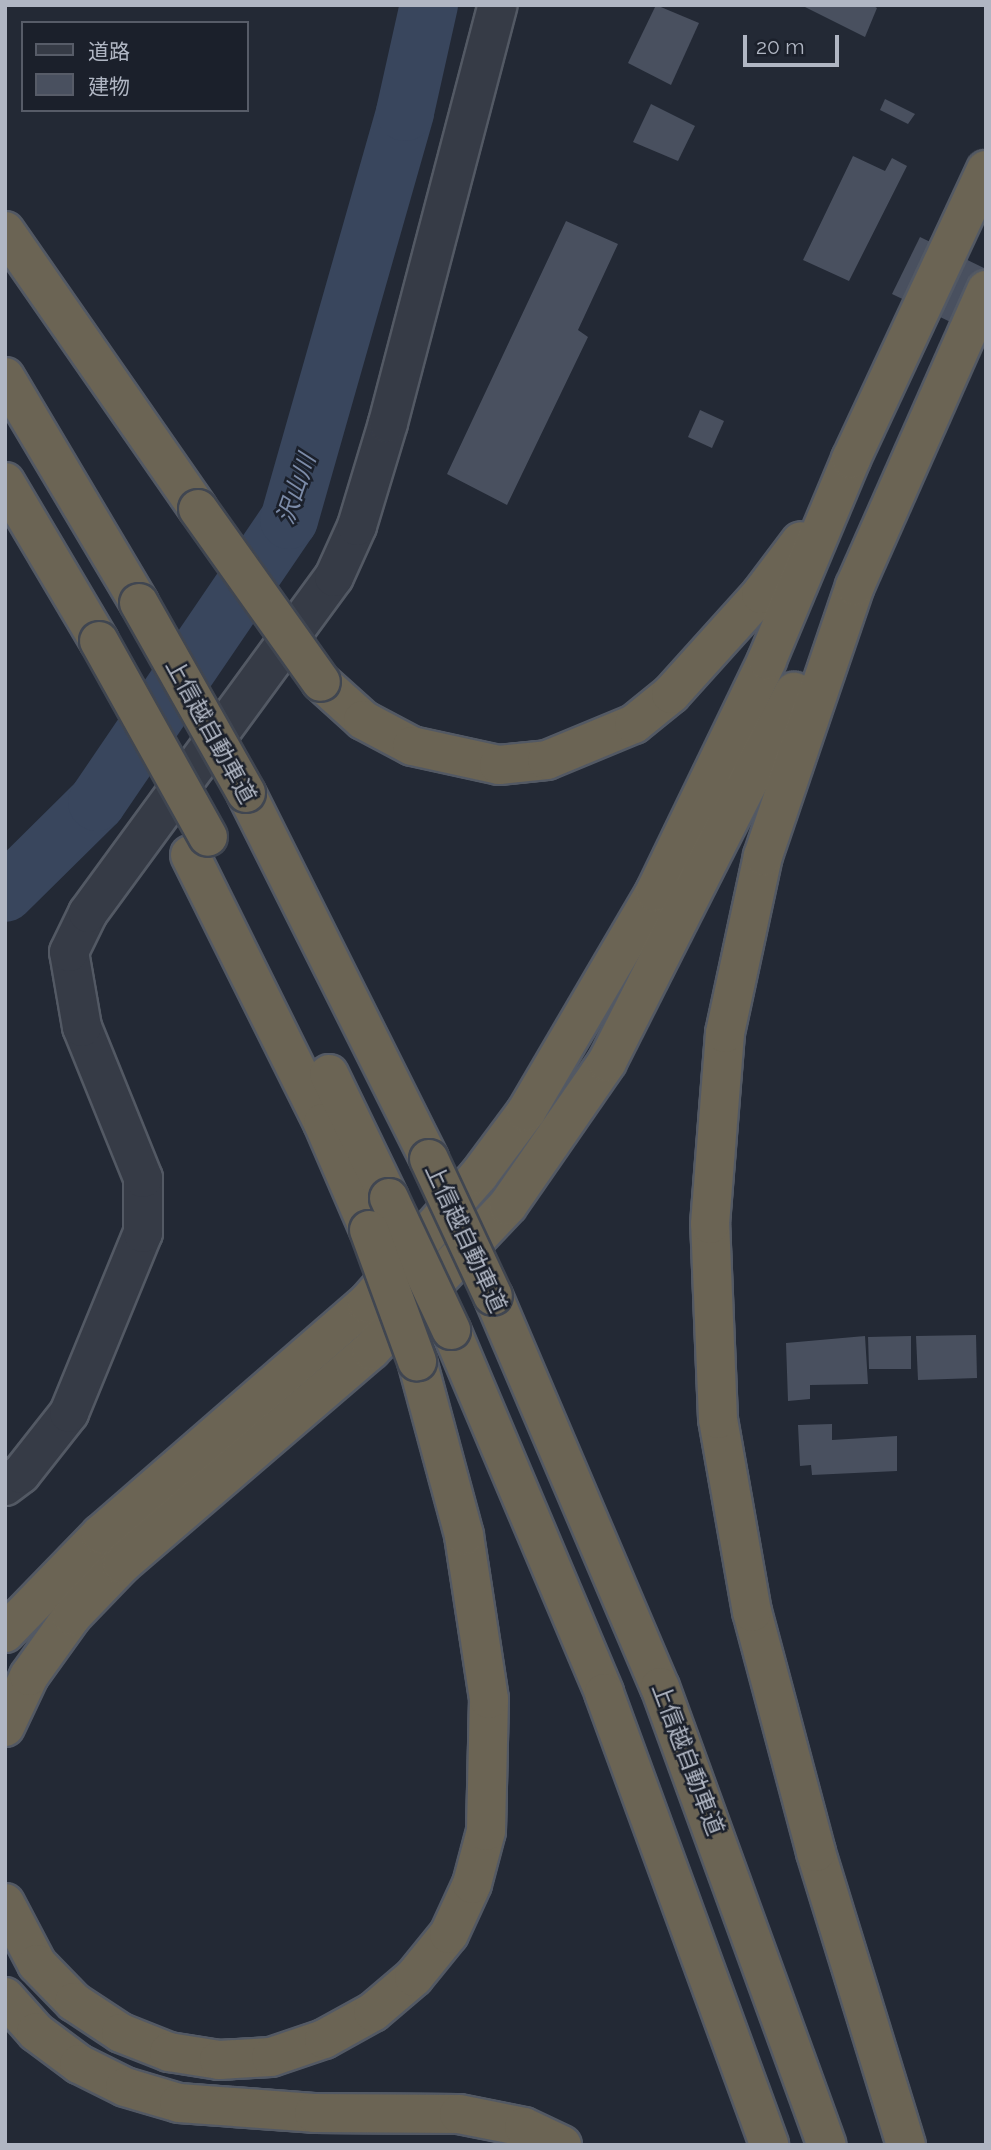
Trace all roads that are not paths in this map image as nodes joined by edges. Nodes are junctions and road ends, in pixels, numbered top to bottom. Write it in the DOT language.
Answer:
graph roads {
  1 [pos="498,5"];
  2 [pos="986,170"];
  3 [pos="5,231"];
  4 [pos="986,290"];
  5 [pos="5,377"];
  6 [pos="851,459"];
  7 [pos="901,480"];
  8 [pos="5,482"];
  9 [pos="5,495"];
  10 [pos="92,649"];
  11 [pos="199,846"];
  12 [pos="5,1486"];
  13 [pos="5,1633"];
  14 [pos="5,1727"];
  15 [pos="5,1903"];
  16 [pos="5,1997"];
  17 [pos="562,2145"];
  18 [pos="769,2145"];
  19 [pos="827,2145"];
  20 [pos="906,2145"];
  1 -- 12 [label="street"];
  2 -- 6 [label="highway"];
  3 -- 6 [label="highway, bridge"];
  4 -- 7 [label="highway"];
  5 -- 19 [label="highway, 上信越自動車道, bridge"];
  6 -- 13 [label="highway"];
  7 -- 14 [label="highway"];
  7 -- 20 [label="highway"];
  8 -- 10 [label="highway"];
  9 -- 10 [label="highway"];
  10 -- 11 [label="highway, bridge"];
  11 -- 15 [label="highway, bridge"];
  11 -- 18 [label="highway, bridge"];
  16 -- 17 [label="highway"];
}
